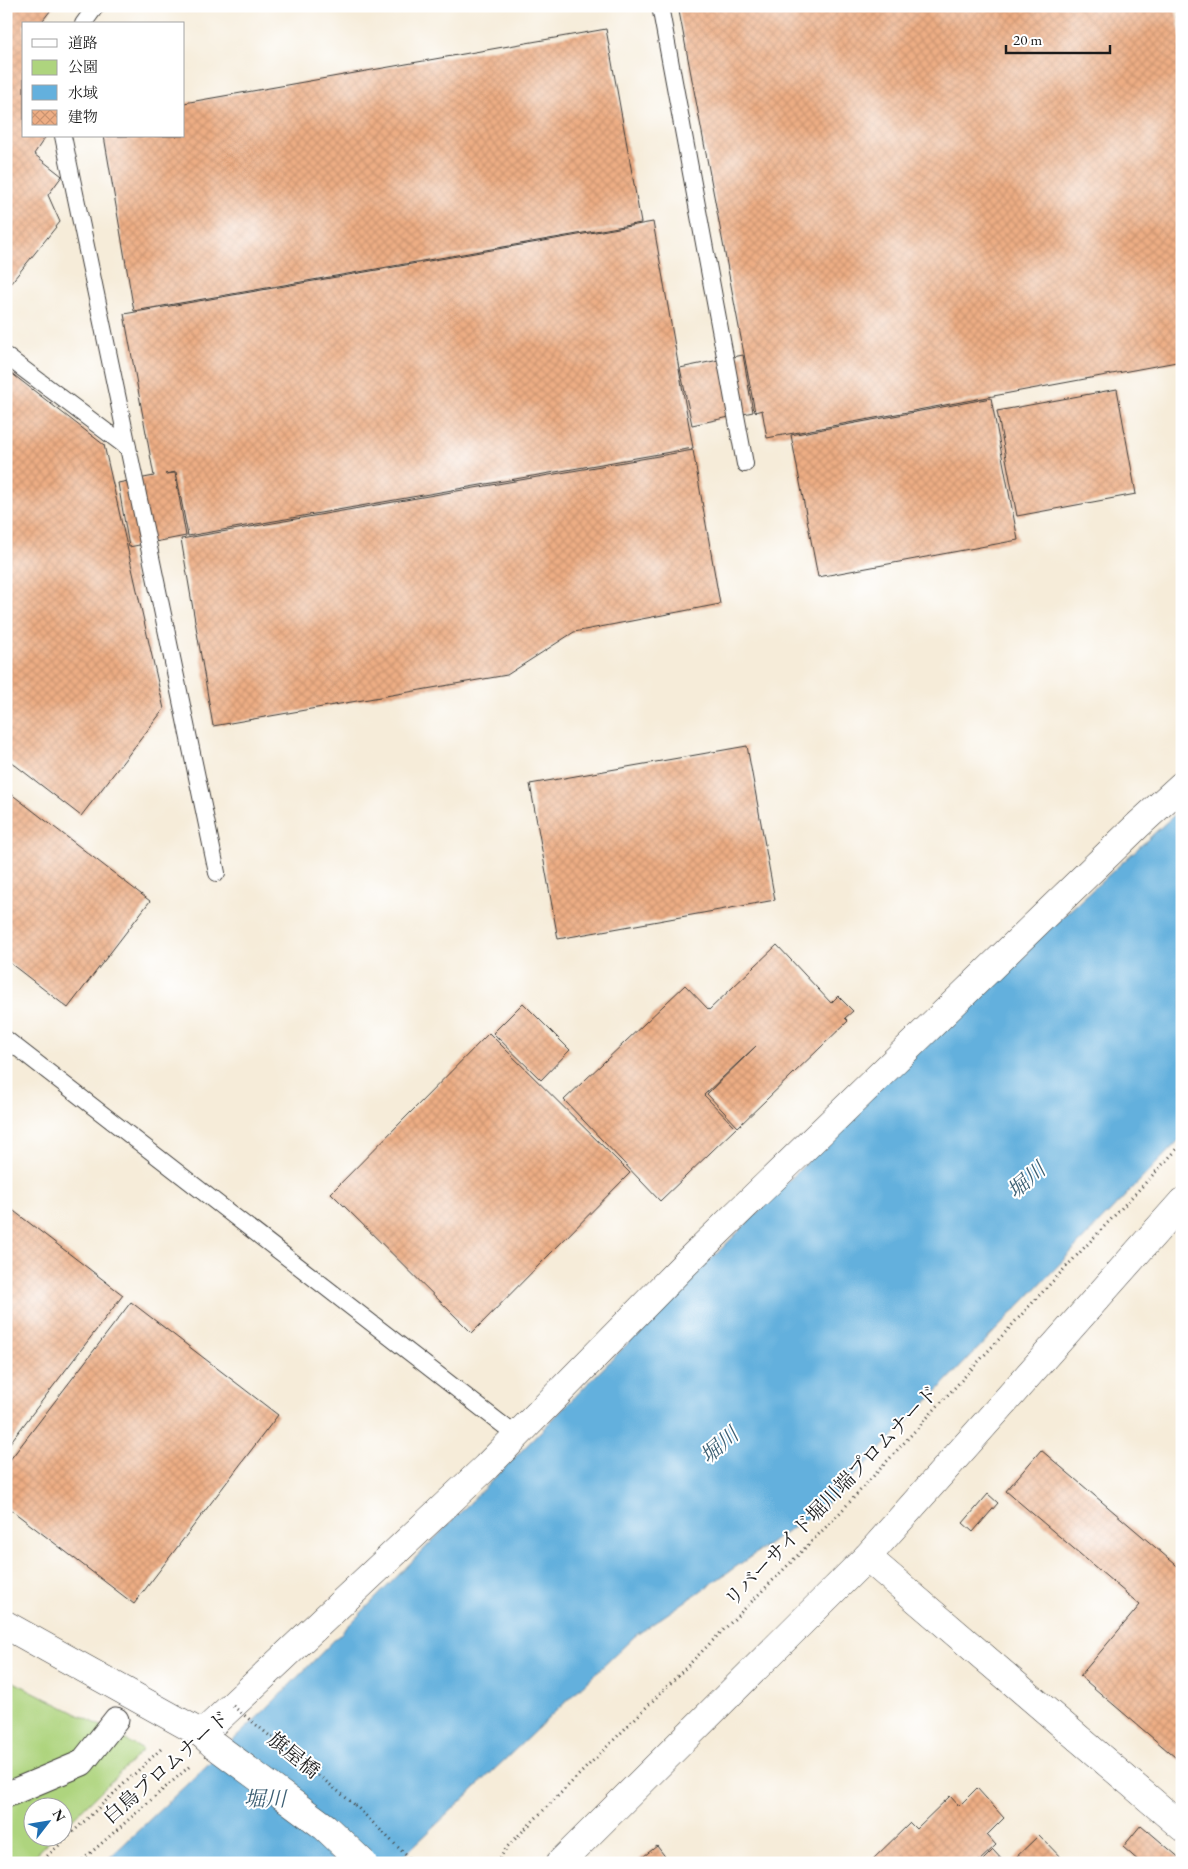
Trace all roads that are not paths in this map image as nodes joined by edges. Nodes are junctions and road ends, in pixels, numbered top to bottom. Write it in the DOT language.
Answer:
graph roads {
  1 [pos="96,6"];
  2 [pos="660,6"];
  3 [pos="84,22"];
  4 [pos="63,138"];
  5 [pos="6,356"];
  6 [pos="128,448"];
  7 [pos="745,464"];
  8 [pos="1182,785"];
  9 [pos="217,873"];
  10 [pos="6,1039"];
  11 [pos="1182,1202"];
  12 [pos="517,1436"];
  13 [pos="868,1558"];
  14 [pos="6,1625"];
  15 [pos="116,1720"];
  16 [pos="208,1739"];
  17 [pos="6,1795"];
  18 [pos="1182,1827"];
  19 [pos="364,1863"];
  20 [pos="560,1863"];
  1 -- 3 [label="lane"];
  2 -- 7 [label="lane"];
  4 -- 6 [label="lane"];
  5 -- 6 [label="lane"];
  6 -- 9 [label="lane"];
  8 -- 12 [label="street"];
  10 -- 12 [label="lane"];
  11 -- 13 [label="street"];
  12 -- 16 [label="street"];
  13 -- 18 [label="street"];
  13 -- 20 [label="street"];
  14 -- 16 [label="street, 旗屋橋"];
  15 -- 17 [label="street"];
  16 -- 19 [label="street, 旗屋橋, bridge"];
}
